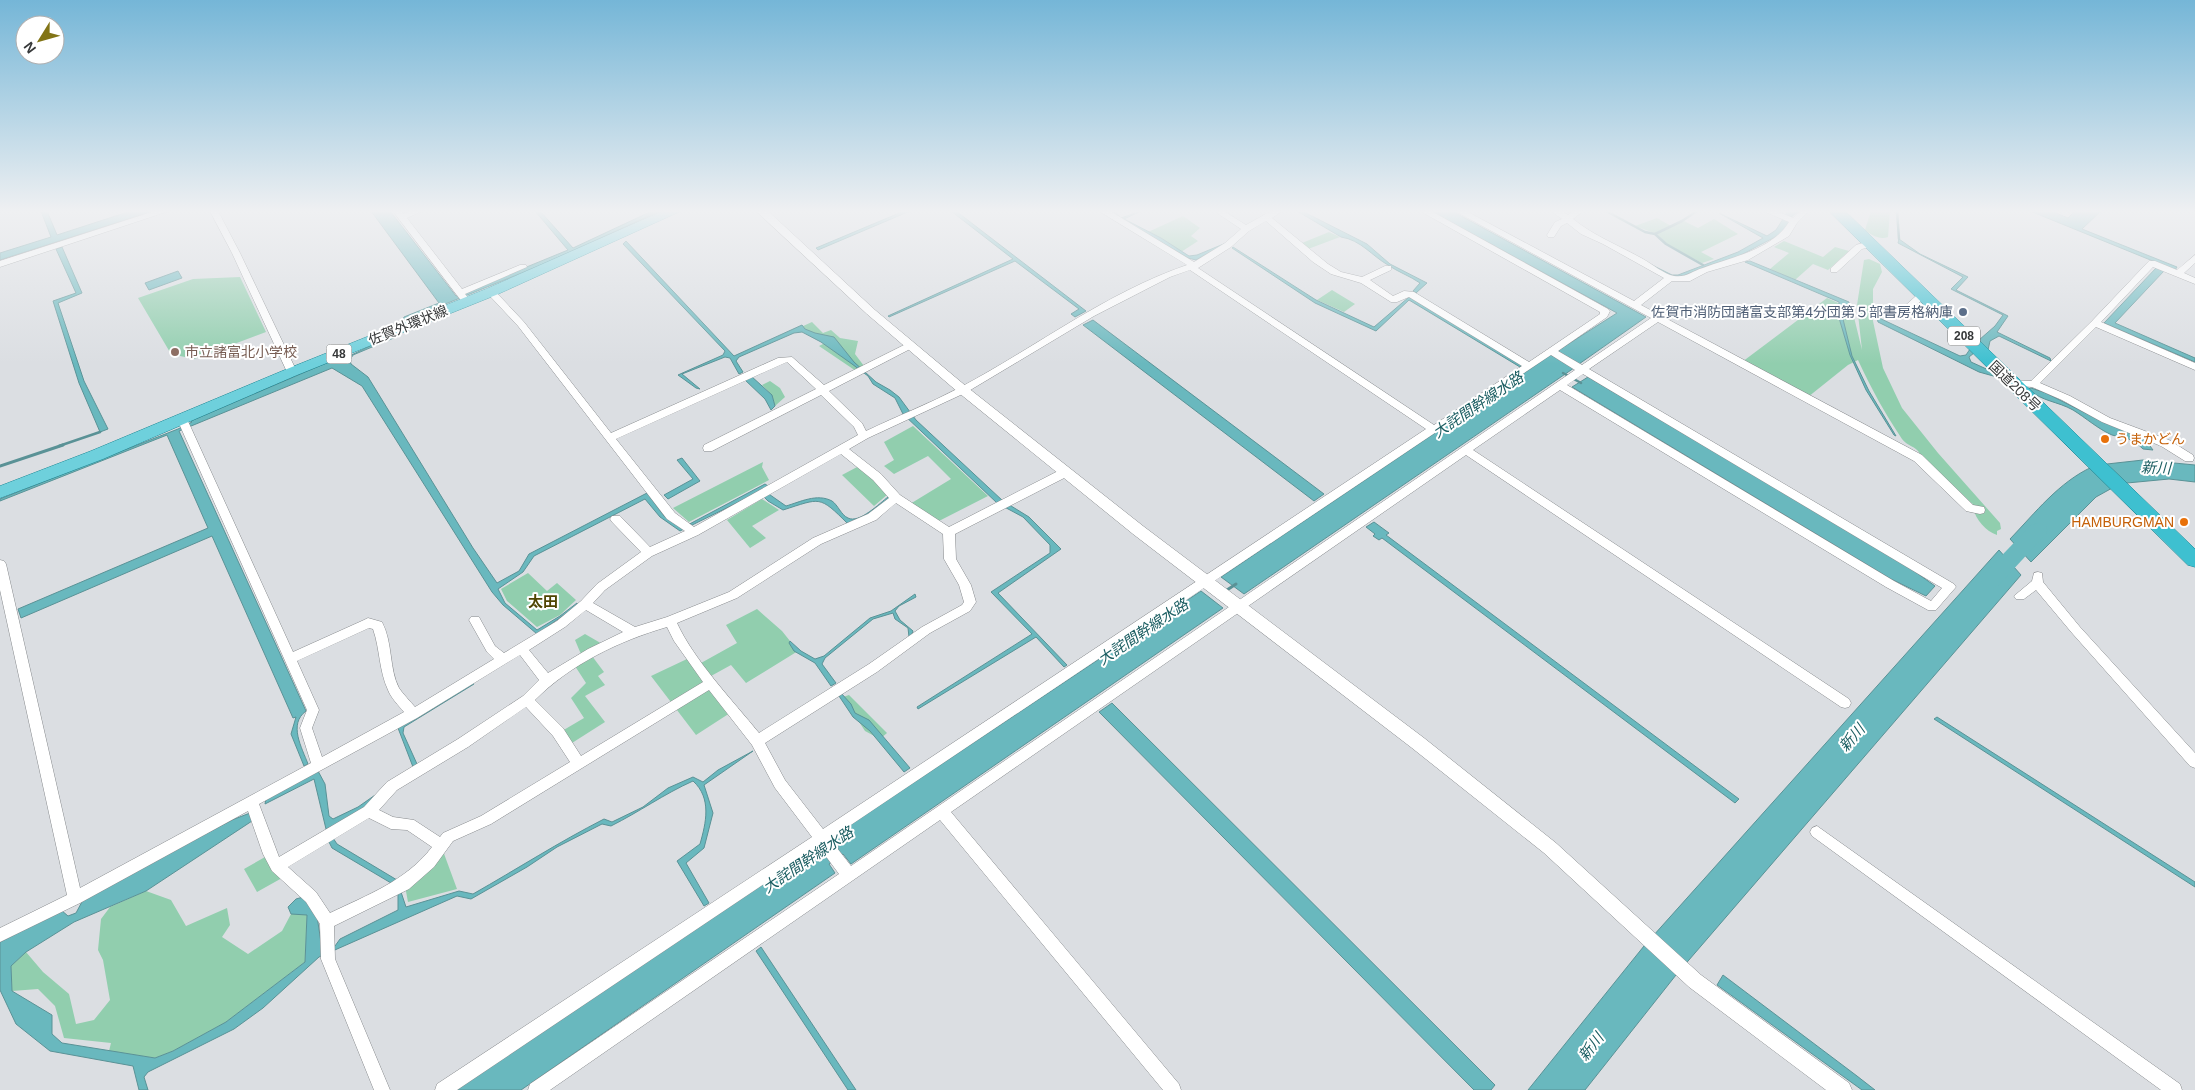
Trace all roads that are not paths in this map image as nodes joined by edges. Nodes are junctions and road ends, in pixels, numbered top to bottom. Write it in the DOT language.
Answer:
graph roads {
  1 [pos="240,262"];
  2 [pos="436,262"];
  3 [pos="560,262"];
  4 [pos="816,262"];
  5 [pos="1185,262"];
  6 [pos="1199,262"];
  7 [pos="1321,262"];
  8 [pos="1515,262"];
  9 [pos="1553,262"];
  10 [pos="1641,262"];
  11 [pos="1732,262"];
  12 [pos="1842,262"];
  13 [pos="1888,262"];
  14 [pos="2191,262"];
  15 [pos="1192,266"];
  16 [pos="522,267"];
  17 [pos="1388,268"];
  18 [pos="1834,270"];
  19 [pos="2178,274"];
  20 [pos="1670,278"];
  21 [pos="1363,280"];
  22 [pos="2195,280"];
  23 [pos="491,292"];
  24 [pos="462,296"];
  25 [pos="1924,297"];
  26 [pos="1635,305"];
  27 [pos="1902,312"];
  28 [pos="1657,318"];
  29 [pos="2095,323"];
  30 [pos="911,346"];
  31 [pos="1551,351"];
  32 [pos="1529,366"];
  33 [pos="2195,367"];
  34 [pos="292,372"];
  35 [pos="1571,378"];
  36 [pos="2012,383"];
  37 [pos="2033,384"];
  38 [pos="963,390"];
  39 [pos="823,391"];
  40 [pos="184,424"];
  41 [pos="1433,429"];
  42 [pos="864,436"];
  43 [pos="611,437"];
  44 [pos="708,448"];
  45 [pos="842,449"];
  46 [pos="1466,450"];
  47 [pos="2190,458"];
  48 [pos="2092,461"];
  49 [pos="1066,472"];
  50 [pos="0,492"];
  51 [pos="896,498"];
  52 [pos="1980,510"];
  53 [pos="616,519"];
  54 [pos="689,529"];
  55 [pos="949,532"];
  56 [pos="648,553"];
  57 [pos="2195,560"];
  58 [pos="0,564"];
  59 [pos="1222,593"];
  60 [pos="2020,596"];
  61 [pos="585,604"];
  62 [pos="7,609"];
  63 [pos="475,620"];
  64 [pos="670,621"];
  65 [pos="634,632"];
  66 [pos="522,648"];
  67 [pos="290,659"];
  68 [pos="504,660"];
  69 [pos="547,680"];
  70 [pos="711,683"];
  71 [pos="527,700"];
  72 [pos="1845,702"];
  73 [pos="413,714"];
  74 [pos="757,741"];
  75 [pos="2195,762"];
  76 [pos="579,764"];
  77 [pos="319,766"];
  78 [pos="252,803"];
  79 [pos="369,811"];
  80 [pos="942,812"];
  81 [pos="1817,832"];
  82 [pos="824,844"];
  83 [pos="441,846"];
  84 [pos="277,866"];
  85 [pos="849,875"];
  86 [pos="74,898"];
  87 [pos="327,922"];
  88 [pos="0,936"];
  89 [pos="382,1090"];
  90 [pos="442,1090"];
  91 [pos="536,1090"];
  92 [pos="1173,1090"];
  93 [pos="1842,1090"];
  94 [pos="2174,1090"];
  1 -- 34 [label="street"];
  2 -- 24 [label="street"];
  3 -- 23 [label="main road, 佐賀外環状線 / 48"];
  4 -- 30 [label="street"];
  5 -- 15 [label="street"];
  6 -- 15 [label="street"];
  7 -- 21 [label="street"];
  8 -- 31 [label="street"];
  9 -- 26 [label="street"];
  10 -- 20 [label="street"];
  11 -- 20 [label="street"];
  12 -- 18 [label="street"];
  13 -- 25 [label="highway, 国道208号 / 208"];
  14 -- 19 [label="street"];
  15 -- 38 [label="street"];
  15 -- 41 [label="street"];
  16 -- 24 [label="street"];
  17 -- 21 [label="street"];
  19 -- 22 [label="street"];
  19 -- 29 [label="street"];
  20 -- 26 [label="street"];
  21 -- 32 [label="street"];
  23 -- 24 [label="main road, 佐賀外環状線 / 48"];
  23 -- 43 [label="street"];
  24 -- 34 [label="main road, 佐賀外環状線 / 48"];
  25 -- 27 [label="street"];
  25 -- 36 [label="highway, 国道208号 / 208"];
  26 -- 28 [label="street"];
  28 -- 35 [label="street"];
  28 -- 52 [label="street"];
  29 -- 33 [label="street"];
  29 -- 37 [label="street"];
  30 -- 38 [label="street"];
  30 -- 39 [label="street"];
  31 -- 32 [label="street"];
  31 -- 35 [label="street"];
  32 -- 41 [label="street"];
  34 -- 40 [label="main road, 佐賀外環状線 / 48"];
  35 -- 35 [label="street"];
  35 -- 46 [label="street"];
  36 -- 37 [label="street"];
  36 -- 48 [label="highway, 国道208号 / 208"];
  37 -- 47 [label="street"];
  38 -- 42 [label="street"];
  38 -- 49 [label="street"];
  39 -- 42 [label="street"];
  39 -- 43 [label="street"];
  39 -- 44 [label="street"];
  40 -- 50 [label="main road, 佐賀外環状線 / 48"];
  40 -- 67 [label="street"];
  41 -- 59 [label="street"];
  42 -- 45 [label="street"];
  43 -- 54 [label="street"];
  45 -- 51 [label="street"];
  45 -- 54 [label="street"];
  46 -- 59 [label="street"];
  46 -- 72 [label="street"];
  48 -- 57 [label="highway, 国道208号 / 208"];
  49 -- 55 [label="street"];
  49 -- 59 [label="street"];
  51 -- 55 [label="street"];
  51 -- 64 [label="street"];
  53 -- 56 [label="street"];
  54 -- 56 [label="street"];
  55 -- 74 [label="street"];
  56 -- 61 [label="street"];
  58 -- 62 [label="street"];
  59 -- 80 [label="street"];
  59 -- 82 [label="street"];
  59 -- 93 [label="street"];
  60 -- 75 [label="street"];
  61 -- 65 [label="street"];
  61 -- 66 [label="street"];
  62 -- 86 [label="street"];
  63 -- 68 [label="street"];
  64 -- 65 [label="street"];
  64 -- 70 [label="street"];
  65 -- 69 [label="street"];
  66 -- 68 [label="street"];
  66 -- 69 [label="street"];
  67 -- 73 [label="street"];
  67 -- 77 [label="street"];
  68 -- 73 [label="street"];
  69 -- 71 [label="street"];
  70 -- 74 [label="street"];
  70 -- 76 [label="street"];
  71 -- 76 [label="street"];
  71 -- 79 [label="street"];
  73 -- 77 [label="street"];
  74 -- 82 [label="street"];
  76 -- 83 [label="street"];
  77 -- 78 [label="street"];
  78 -- 84 [label="street"];
  78 -- 86 [label="street"];
  79 -- 83 [label="street"];
  79 -- 84 [label="street"];
  80 -- 85 [label="street"];
  80 -- 92 [label="street"];
  81 -- 94 [label="street"];
  82 -- 85 [label="street"];
  82 -- 90 [label="street"];
  83 -- 87 [label="street"];
  84 -- 87 [label="street"];
  85 -- 91 [label="street"];
  86 -- 88 [label="street"];
  87 -- 89 [label="street"];
}
